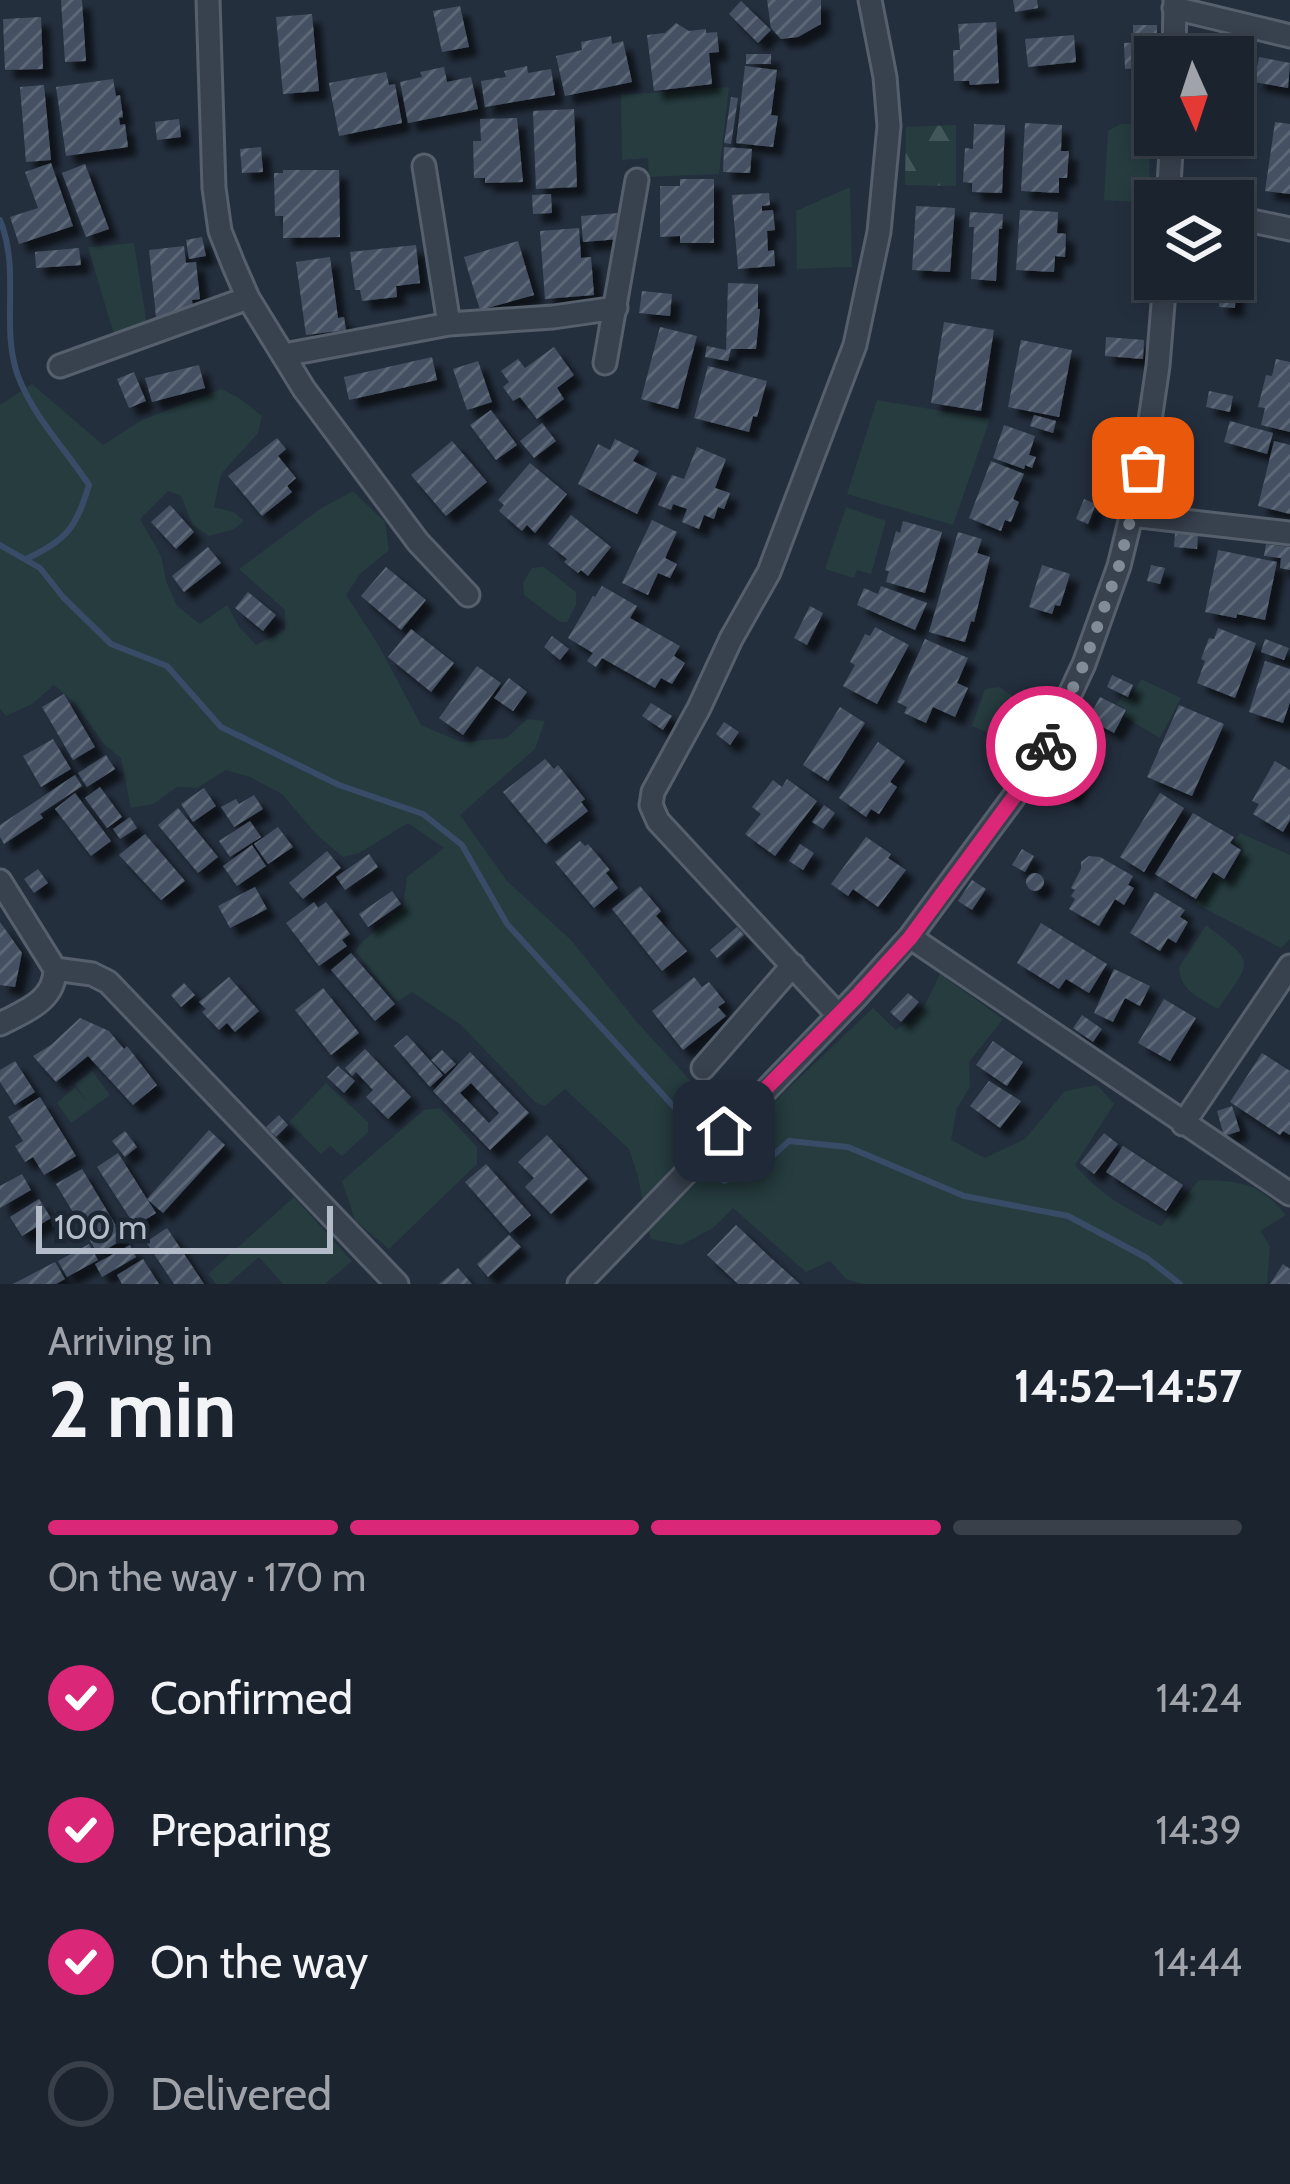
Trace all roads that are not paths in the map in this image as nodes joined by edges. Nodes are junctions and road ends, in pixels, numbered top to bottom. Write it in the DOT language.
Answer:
graph roads {
  1 [pos="208,0"];
  2 [pos="870,0"];
  3 [pos="1174,4"];
  4 [pos="1174,36"];
  5 [pos="1290,36"];
  6 [pos="424,166"];
  7 [pos="637,180"];
  8 [pos="1254,222"];
  9 [pos="1290,229"];
  10 [pos="248,298"];
  11 [pos="1163,300"];
  12 [pos="616,308"];
  13 [pos="449,324"];
  14 [pos="284,356"];
  15 [pos="605,363"];
  16 [pos="60,366"];
  17 [pos="1131,515"];
  18 [pos="1290,533"];
  19 [pos="468,595"];
  20 [pos="0,880"];
  21 [pos="910,938"];
  22 [pos="793,965"];
  23 [pos="1290,966"];
  24 [pos="55,969"];
  25 [pos="838,1015"];
  26 [pos="0,1024"];
  27 [pos="704,1068"];
  28 [pos="1183,1124"];
  29 [pos="1290,1194"];
  30 [pos="587,1282"];
  31 [pos="397,1284"];
  1 -- 10 [label="street"];
  2 -- 22 [label="street"];
  3 -- 4 [label="street"];
  3 -- 5 [label="street"];
  6 -- 13 [label="street"];
  7 -- 12 [label="street"];
  8 -- 9 [label="street"];
  10 -- 14 [label="street"];
  10 -- 16 [label="street"];
  11 -- 17 [label="street"];
  12 -- 13 [label="street"];
  12 -- 15 [label="street"];
  13 -- 14 [label="street"];
  14 -- 19 [label="street"];
  17 -- 18 [label="street"];
  17 -- 21 [label="street"];
  20 -- 24 [label="street"];
  21 -- 25 [label="street"];
  21 -- 28 [label="street"];
  22 -- 25 [label="street"];
  22 -- 27 [label="street"];
  23 -- 28 [label="street"];
  24 -- 26 [label="street"];
  24 -- 31 [label="street"];
  25 -- 30 [label="street"];
  28 -- 29 [label="street"];
}
